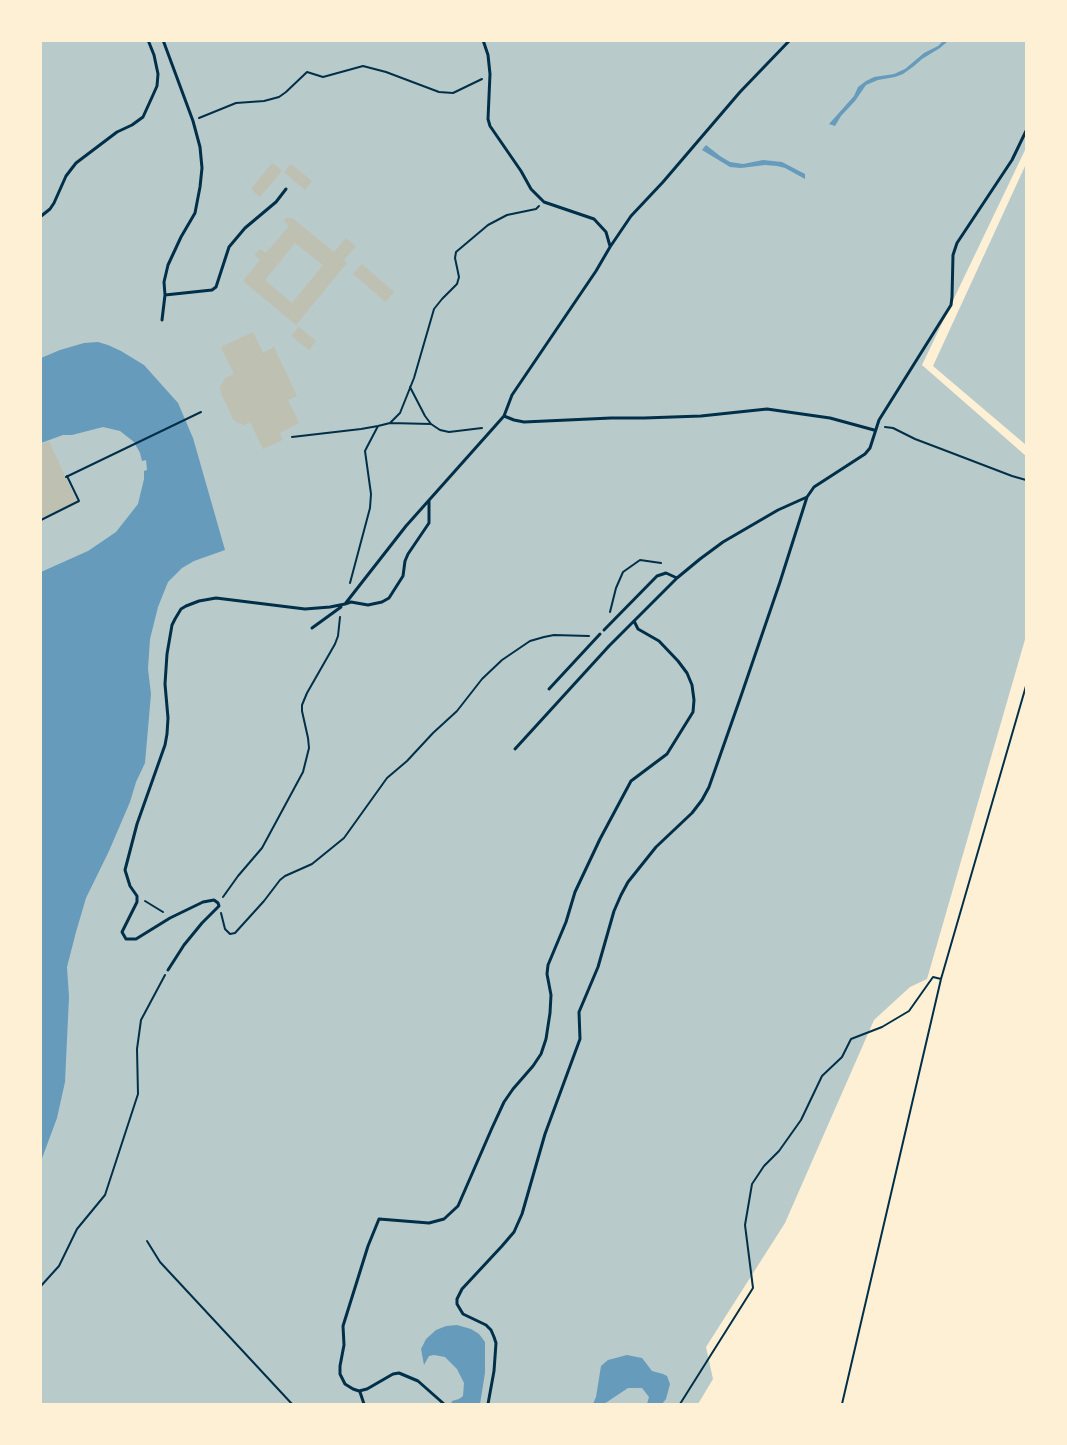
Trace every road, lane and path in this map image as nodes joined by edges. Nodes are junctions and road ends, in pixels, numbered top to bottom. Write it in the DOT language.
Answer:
graph roads {
  1 [pos="148,40"];
  2 [pos="163,40"];
  3 [pos="483,40"];
  4 [pos="790,40"];
  5 [pos="490,74"];
  6 [pos="193,121"];
  7 [pos="1026,132"];
  8 [pos="286,189"];
  9 [pos="544,202"];
  10 [pos="40,217"];
  11 [pos="610,247"];
  12 [pos="165,295"];
  13 [pos="162,320"];
  14 [pos="410,387"];
  15 [pos="201,412"];
  16 [pos="504,416"];
  17 [pos="390,423"];
  18 [pos="431,424"];
  19 [pos="378,426"];
  20 [pos="495,426"];
  21 [pos="875,429"];
  22 [pos="292,437"];
  23 [pos="1026,480"];
  24 [pos="807,496"];
  25 [pos="429,500"];
  26 [pos="40,518"];
  27 [pos="661,563"];
  28 [pos="677,578"];
  29 [pos="349,587"];
  30 [pos="345,604"];
  31 [pos="634,621"];
  32 [pos="312,628"];
  33 [pos="604,630"];
  34 [pos="600,634"];
  35 [pos="1026,686"];
  36 [pos="549,689"];
  37 [pos="515,749"];
  38 [pos="137,896"];
  39 [pos="219,906"];
  40 [pos="171,918"];
  41 [pos="168,970"];
  42 [pos="941,979"];
  43 [pos="147,1241"];
  44 [pos="40,1287"];
  45 [pos="360,1391"];
  46 [pos="292,1404"];
  47 [pos="364,1404"];
  48 [pos="444,1404"];
  49 [pos="488,1404"];
  50 [pos="680,1404"];
  51 [pos="842,1404"];
  1 -- 10 [label="lane"];
  2 -- 6 [label="lane"];
  3 -- 5 [label="lane"];
  4 -- 11 [label="lane"];
  5 -- 6 [label="path"];
  5 -- 9 [label="lane"];
  6 -- 12 [label="lane"];
  7 -- 21 [label="lane"];
  8 -- 12 [label="lane"];
  9 -- 11 [label="lane"];
  9 -- 14 [label="path"];
  11 -- 16 [label="lane"];
  12 -- 13 [label="lane"];
  14 -- 17 [label="path"];
  14 -- 18 [label="path"];
  15 -- 26 [label="path"];
  16 -- 20 [label="lane"];
  16 -- 21 [label="lane"];
  17 -- 18 [label="path"];
  17 -- 19 [label="path"];
  18 -- 20 [label="path"];
  19 -- 22 [label="path"];
  19 -- 29 [label="path"];
  20 -- 25 [label="lane"];
  21 -- 23 [label="path"];
  21 -- 24 [label="lane"];
  24 -- 28 [label="lane"];
  24 -- 49 [label="lane"];
  25 -- 30 [label="lane"];
  25 -- 30 [label="lane"];
  27 -- 33 [label="path"];
  28 -- 31 [label="lane"];
  28 -- 33 [label="lane"];
  30 -- 32 [label="lane"];
  30 -- 38 [label="lane"];
  30 -- 39 [label="path"];
  31 -- 37 [label="lane"];
  31 -- 45 [label="lane"];
  34 -- 36 [label="lane"];
  34 -- 39 [label="path"];
  35 -- 42 [label="path"];
  38 -- 40 [label="path"];
  38 -- 40 [label="lane"];
  39 -- 40 [label="lane"];
  39 -- 41 [label="lane"];
  41 -- 44 [label="path"];
  42 -- 50 [label="path"];
  42 -- 51 [label="path"];
  43 -- 46 [label="path"];
  45 -- 47 [label="lane"];
  45 -- 48 [label="lane"];
}
